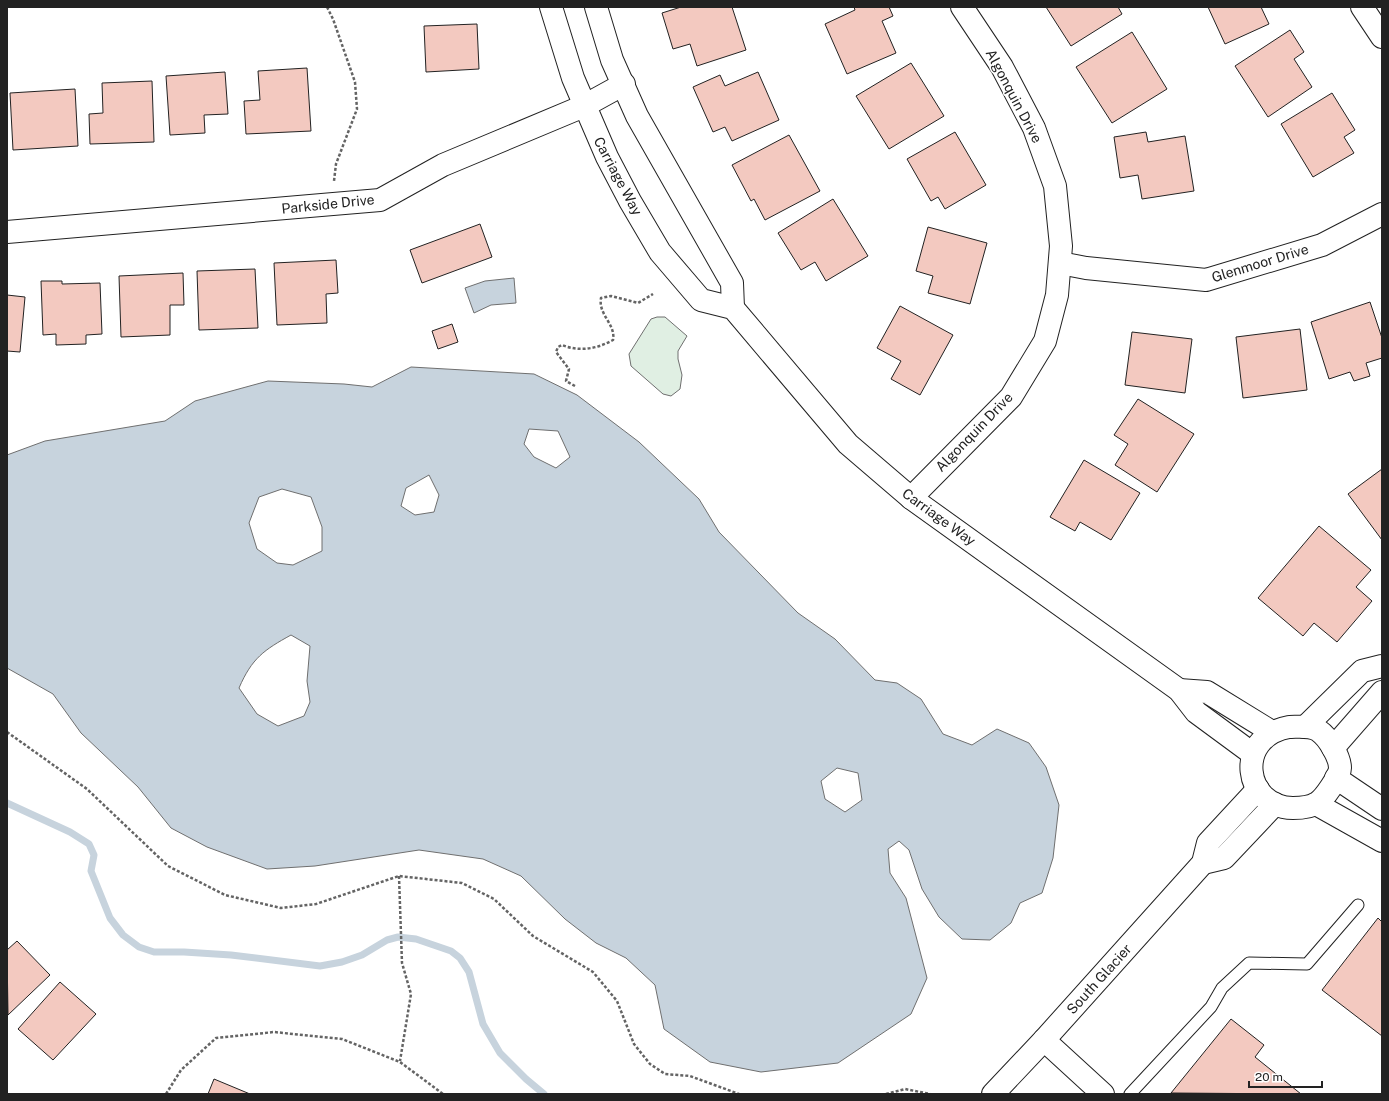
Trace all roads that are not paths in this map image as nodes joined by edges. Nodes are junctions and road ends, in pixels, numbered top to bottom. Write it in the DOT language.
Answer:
graph roads {
  1 [pos="550,7"];
  2 [pos="596,7"];
  3 [pos="962,7"];
  4 [pos="1362,7"];
  5 [pos="1382,36"];
  6 [pos="624,84"];
  7 [pos="584,106"];
  8 [pos="1382,214"];
  9 [pos="7,232"];
  10 [pos="1060,263"];
  11 [pos="733,308"];
  12 [pos="911,498"];
  13 [pos="1382,666"];
  14 [pos="1179,690"];
  15 [pos="1382,692"];
  16 [pos="1305,727"];
  17 [pos="1272,732"];
  18 [pos="1333,748"];
  19 [pos="1253,754"];
  20 [pos="1336,778"];
  21 [pos="1258,788"];
  22 [pos="1275,804"];
  23 [pos="1316,804"];
  24 [pos="1382,809"];
  25 [pos="1382,841"];
  26 [pos="1203,863"];
  27 [pos="1358,905"];
  28 [pos="1044,1040"];
  29 [pos="993,1094"];
  30 [pos="1102,1094"];
  31 [pos="1130,1094"];
  1 -- 7 [label="street, Carriage Way"];
  2 -- 6 [label="street"];
  3 -- 10 [label="street, Algonquin Drive"];
  4 -- 5 [label="street"];
  6 -- 7 [label="street, Parkside Drive"];
  6 -- 11 [label="street"];
  7 -- 9 [label="street, Parkside Drive"];
  7 -- 11 [label="street, Carriage Way"];
  8 -- 10 [label="street, Glenmoor Drive"];
  10 -- 12 [label="street, Algonquin Drive"];
  11 -- 12 [label="street, Carriage Way"];
  12 -- 14 [label="street, Carriage Way"];
  13 -- 16 [label="street"];
  14 -- 17 [label="street"];
  14 -- 19 [label="street, Carriage Way"];
  15 -- 18 [label="street"];
  16 -- 17 [label="street"];
  16 -- 18 [label="street"];
  17 -- 19 [label="street"];
  18 -- 20 [label="street"];
  19 -- 21 [label="street"];
  20 -- 23 [label="street"];
  20 -- 24 [label="street"];
  21 -- 22 [label="street"];
  21 -- 26 [label="street, South Glacier"];
  22 -- 23 [label="street"];
  22 -- 26 [label="street"];
  23 -- 25 [label="street"];
  26 -- 28 [label="street, South Glacier"];
  27 -- 31 [label="lane"];
  28 -- 29 [label="street, South Glacier"];
  28 -- 30 [label="street"];
}
